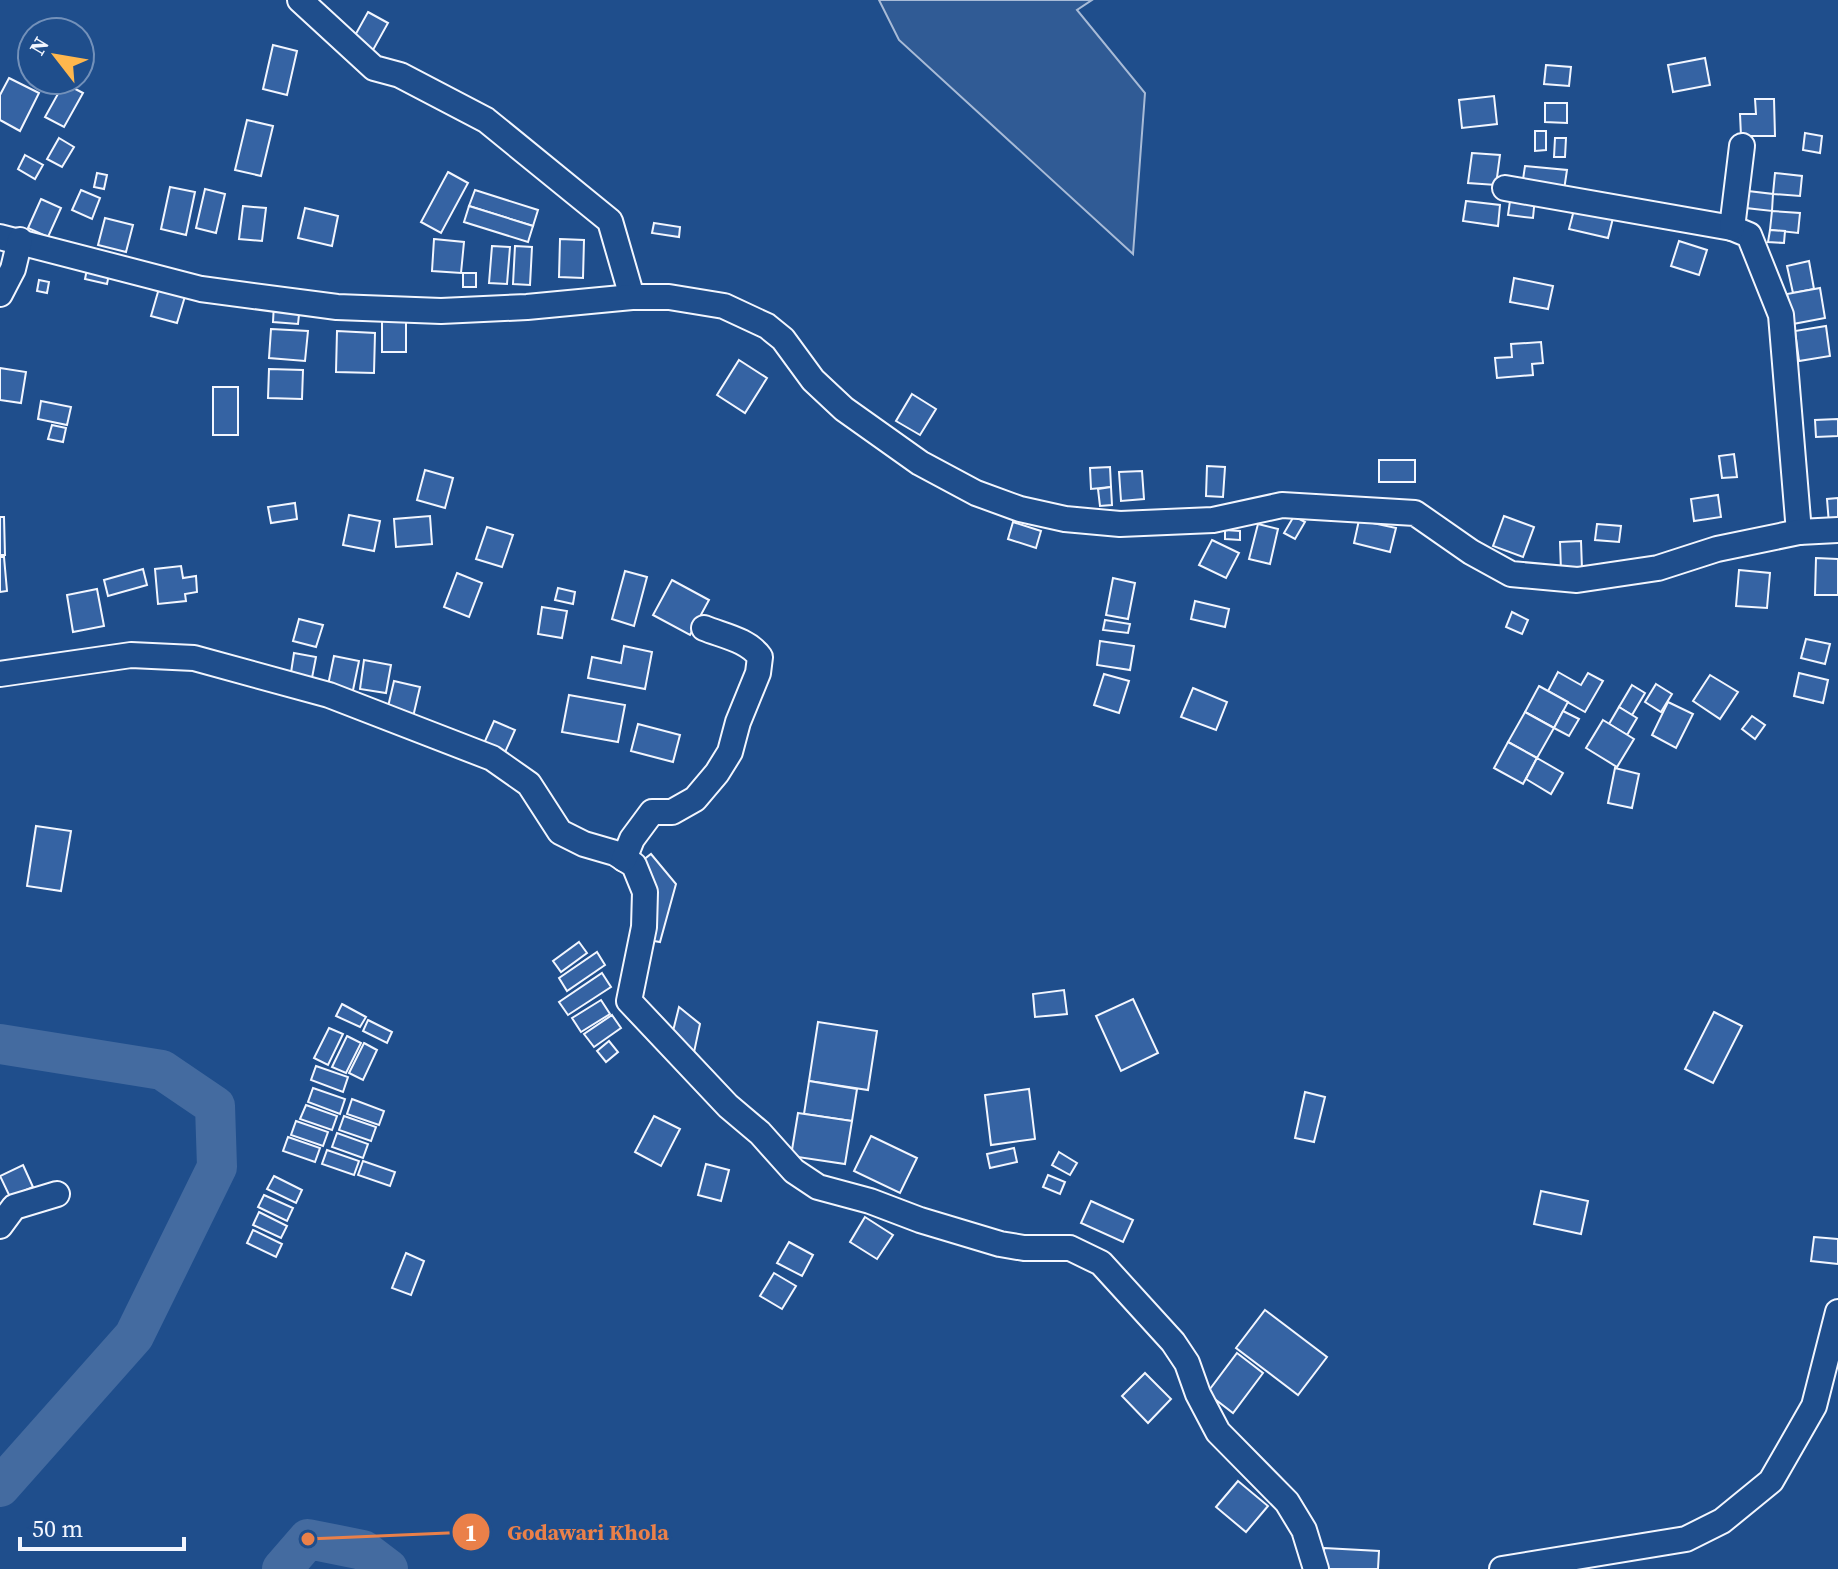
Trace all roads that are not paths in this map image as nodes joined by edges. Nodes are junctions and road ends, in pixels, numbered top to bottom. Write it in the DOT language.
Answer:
graph roads {
  1 [pos="300,0"];
  2 [pos="1742,146"];
  3 [pos="1505,188"];
  4 [pos="1732,228"];
  5 [pos="10,239"];
  6 [pos="0,294"];
  7 [pos="632,297"];
  8 [pos="1838,530"];
  9 [pos="1799,532"];
  10 [pos="704,628"];
  11 [pos="0,674"];
  12 [pos="624,859"];
  13 [pos="57,1194"];
  14 [pos="0,1226"];
  15 [pos="1838,1312"];
  16 [pos="1316,1569"];
  17 [pos="1502,1569"];
  1 -- 7 [label="street"];
  2 -- 4 [label="street"];
  3 -- 4 [label="street"];
  4 -- 9 [label="street"];
  5 -- 6 [label="street"];
  5 -- 7 [label="street"];
  7 -- 9 [label="street"];
  8 -- 9 [label="street"];
  10 -- 12 [label="street"];
  11 -- 12 [label="street"];
  12 -- 16 [label="street"];
  13 -- 14 [label="street"];
  15 -- 17 [label="street"];
}
